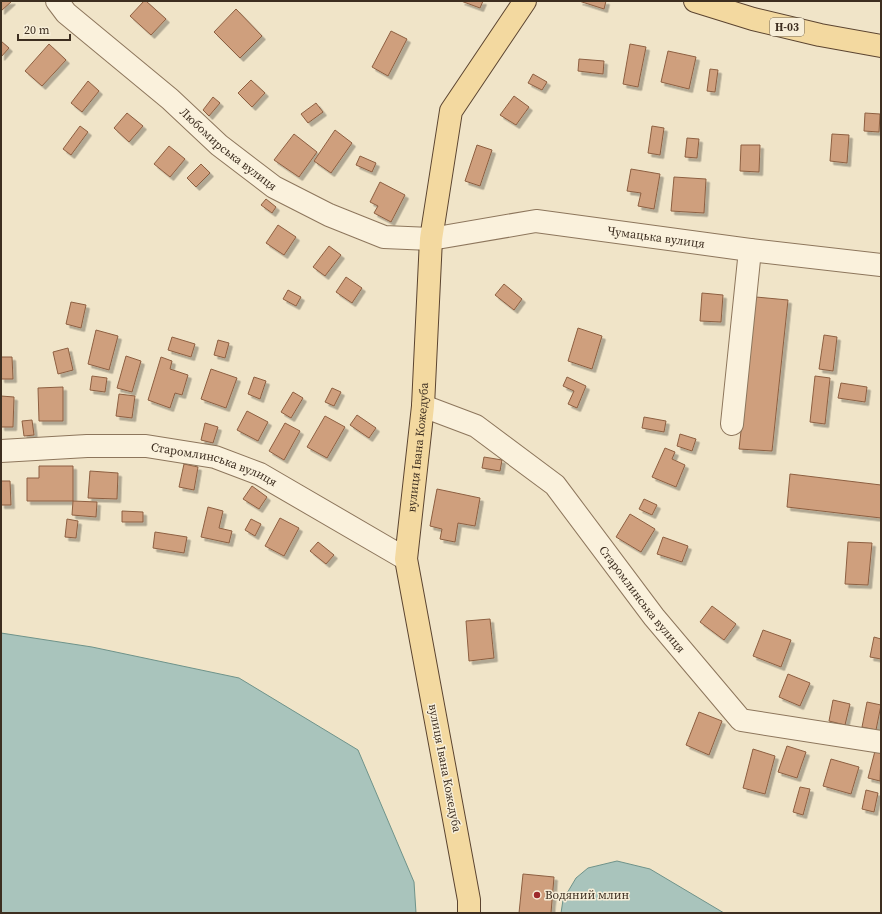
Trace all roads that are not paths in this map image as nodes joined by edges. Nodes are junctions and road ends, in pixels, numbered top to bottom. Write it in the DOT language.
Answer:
graph roads {
  1 [pos="57,1"];
  2 [pos="525,1"];
  3 [pos="695,1"];
  4 [pos="881,46"];
  5 [pos="431,239"];
  6 [pos="750,250"];
  7 [pos="881,265"];
  8 [pos="423,406"];
  9 [pos="732,424"];
  10 [pos="1,451"];
  11 [pos="406,559"];
  12 [pos="881,742"];
  13 [pos="469,913"];
  1 -- 5 [label="street, Любомирська вулиця"];
  2 -- 5 [label="main road, вулиця Івана Кожедуба"];
  3 -- 4 [label="main road, Н-03"];
  5 -- 6 [label="street, Чумацька вулиця"];
  5 -- 8 [label="main road, вулиця Івана Кожедуба"];
  6 -- 7 [label="street, Чумацька вулиця"];
  6 -- 9 [label="street"];
  8 -- 11 [label="main road, вулиця Івана Кожедуба"];
  8 -- 12 [label="street, Старомлинська вулиця"];
  10 -- 11 [label="street, Старомлинська вулиця"];
  11 -- 13 [label="main road, вулиця Івана Кожедуба"];
}
